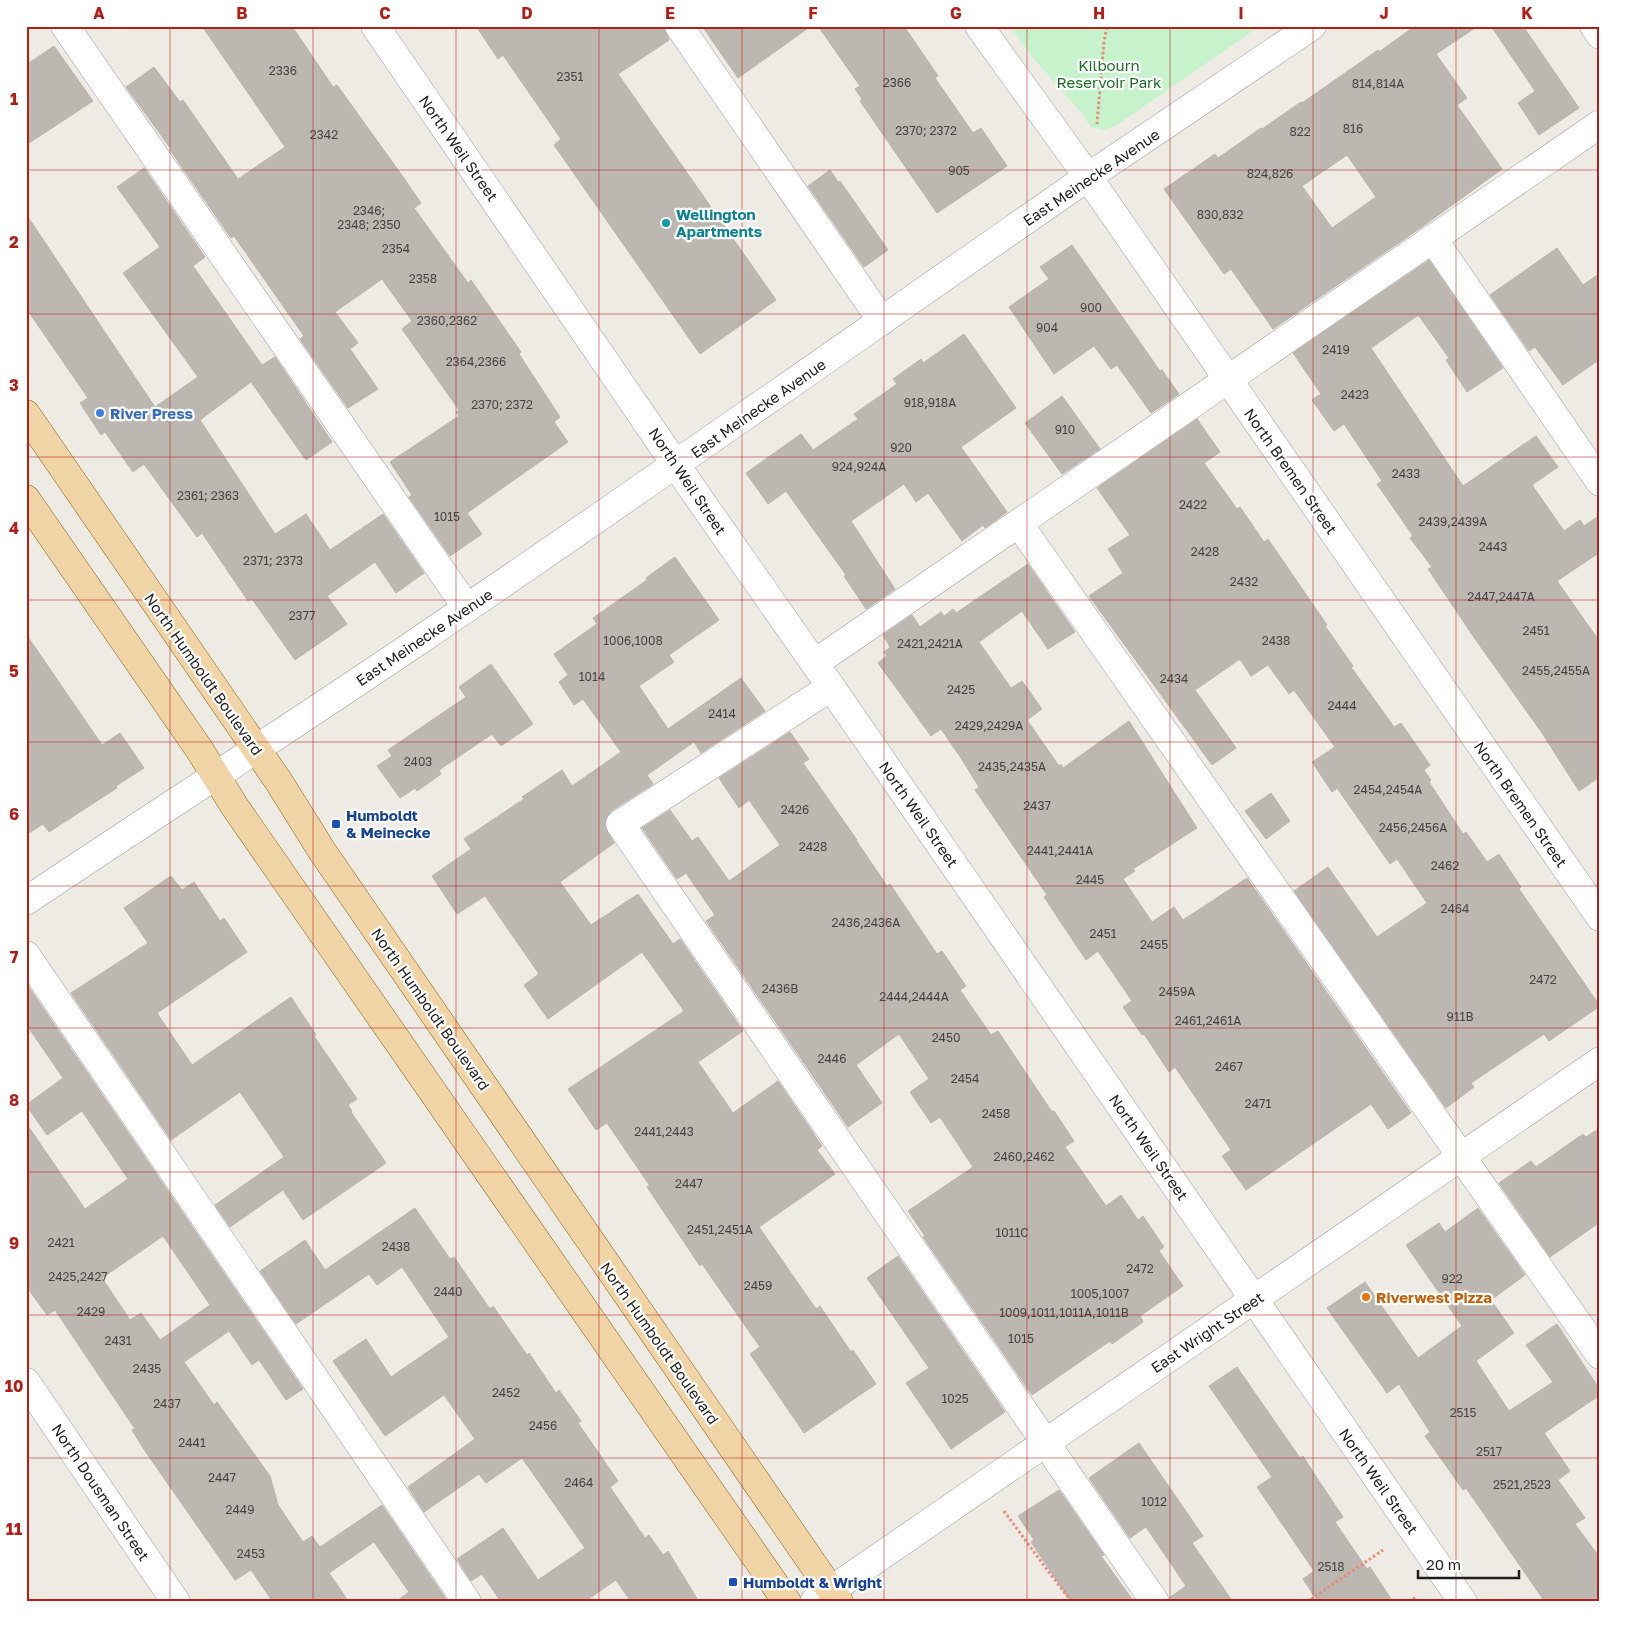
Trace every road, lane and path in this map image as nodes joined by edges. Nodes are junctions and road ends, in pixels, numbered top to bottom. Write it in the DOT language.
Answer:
graph roads {
  1 [pos="65,26"];
  2 [pos="375,26"];
  3 [pos="679,26"];
  4 [pos="979,26"];
  5 [pos="1107,26"];
  6 [pos="1312,26"];
  7 [pos="1594,26"];
  8 [pos="1600,35"];
  9 [pos="1097,124"];
  10 [pos="1600,124"];
  11 [pos="1088,177"];
  12 [pos="1433,239"];
  13 [pos="882,321"];
  14 [pos="1228,380"];
  15 [pos="26,414"];
  16 [pos="677,464"];
  17 [pos="1600,482"];
  18 [pos="26,499"];
  19 [pos="1019,524"];
  20 [pos="467,608"];
  21 [pos="815,663"];
  22 [pos="831,687"];
  23 [pos="256,750"];
  24 [pos="216,776"];
  25 [pos="26,901"];
  26 [pos="1600,918"];
  27 [pos="26,955"];
  28 [pos="1600,1061"];
  29 [pos="1461,1156"];
  30 [pos="1254,1299"];
  31 [pos="1596,1342"];
  32 [pos="26,1382"];
  33 [pos="1046,1442"];
  34 [pos="1004,1511"];
  35 [pos="1383,1550"];
  36 [pos="1416,1597"];
  37 [pos="828,1598"];
  38 [pos="176,1602"];
  39 [pos="468,1602"];
  40 [pos="787,1602"];
  41 [pos="1072,1602"];
  42 [pos="1155,1602"];
  43 [pos="1307,1602"];
  44 [pos="1409,1602"];
  45 [pos="1463,1602"];
  1 -- 20 [label="street"];
  2 -- 16 [label="street, North Weil Street"];
  3 -- 13 [label="street"];
  4 -- 11 [label="street, North Bremen Street"];
  5 -- 9 [label="path"];
  6 -- 11 [label="street, East Meinecke Avenue"];
  7 -- 8 [label="street"];
  10 -- 12 [label="street"];
  11 -- 13 [label="street, East Meinecke Avenue"];
  11 -- 14 [label="street, North Bremen Street"];
  12 -- 14 [label="street"];
  12 -- 17 [label="street"];
  13 -- 16 [label="street, East Meinecke Avenue"];
  14 -- 19 [label="street"];
  14 -- 26 [label="street, North Bremen Street"];
  15 -- 23 [label="main road, North Humboldt Boulevard"];
  16 -- 20 [label="street, East Meinecke Avenue"];
  16 -- 21 [label="street, North Weil Street"];
  18 -- 24 [label="main road"];
  19 -- 21 [label="street"];
  19 -- 29 [label="street"];
  20 -- 23 [label="street, East Meinecke Avenue"];
  21 -- 22 [label="street, North Weil Street"];
  22 -- 30 [label="street, North Weil Street"];
  22 -- 33 [label="street"];
  23 -- 24 [label="street, East Meinecke Avenue"];
  23 -- 37 [label="main road, North Humboldt Boulevard"];
  24 -- 25 [label="street, East Meinecke Avenue"];
  24 -- 40 [label="main road"];
  27 -- 39 [label="street"];
  28 -- 29 [label="street, East Wright Street"];
  29 -- 30 [label="street, East Wright Street"];
  29 -- 31 [label="street"];
  30 -- 33 [label="street, East Wright Street"];
  30 -- 45 [label="street, North Weil Street"];
  32 -- 38 [label="street, North Dousman Street"];
  33 -- 37 [label="street, East Wright Street"];
  33 -- 42 [label="street"];
  34 -- 41 [label="path"];
  35 -- 43 [label="path"];
  36 -- 44 [label="path"];
}
